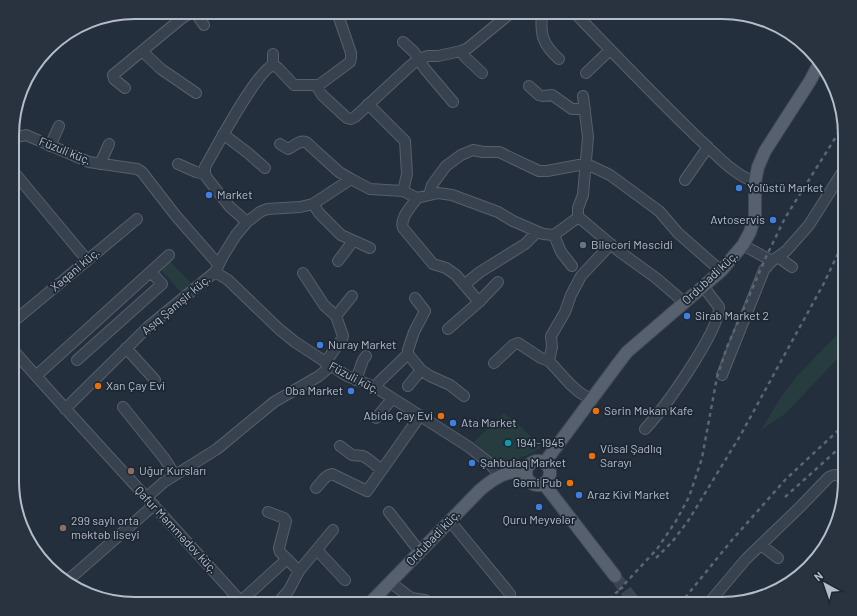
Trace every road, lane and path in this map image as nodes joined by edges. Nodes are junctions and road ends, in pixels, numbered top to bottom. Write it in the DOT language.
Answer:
graph roads {
  1 [pos="181,19"];
  2 [pos="200,19"];
  3 [pos="339,19"];
  4 [pos="504,19"];
  5 [pos="542,19"];
  6 [pos="581,19"];
  7 [pos="204,25"];
  8 [pos="403,42"];
  9 [pos="610,50"];
  10 [pos="142,51"];
  11 [pos="461,51"];
  12 [pos="273,54"];
  13 [pos="559,59"];
  14 [pos="419,60"];
  15 [pos="273,66"];
  16 [pos="817,68"];
  17 [pos="482,73"];
  18 [pos="586,73"];
  19 [pos="316,85"];
  20 [pos="529,86"];
  21 [pos="125,88"];
  22 [pos="196,93"];
  23 [pos="583,96"];
  24 [pos="453,102"];
  25 [pos="368,104"];
  26 [pos="585,109"];
  27 [pos="59,126"];
  28 [pos="224,134"];
  29 [pos="19,137"];
  30 [pos="109,144"];
  31 [pos="280,144"];
  32 [pos="50,146"];
  33 [pos="708,147"];
  34 [pos="100,164"];
  35 [pos="178,164"];
  36 [pos="586,165"];
  37 [pos="265,168"];
  38 [pos="205,174"];
  39 [pos="19,177"];
  40 [pos="838,179"];
  41 [pos="351,180"];
  42 [pos="685,180"];
  43 [pos="755,182"];
  44 [pos="403,191"];
  45 [pos="429,195"];
  46 [pos="417,198"];
  47 [pos="313,204"];
  48 [pos="578,218"];
  49 [pos="137,219"];
  50 [pos="247,222"];
  51 [pos="537,232"];
  52 [pos="554,235"];
  53 [pos="353,241"];
  54 [pos="611,244"];
  55 [pos="743,245"];
  56 [pos="370,248"];
  57 [pos="169,255"];
  58 [pos="775,259"];
  59 [pos="87,260"];
  60 [pos="338,261"];
  61 [pos="572,266"];
  62 [pos="792,267"];
  63 [pos="217,268"];
  64 [pos="721,271"];
  65 [pos="151,272"];
  66 [pos="303,273"];
  67 [pos="498,282"];
  68 [pos="464,285"];
  69 [pos="703,286"];
  70 [pos="352,296"];
  71 [pos="415,298"];
  72 [pos="479,302"];
  73 [pos="684,302"];
  74 [pos="336,316"];
  75 [pos="19,317"];
  76 [pos="448,330"];
  77 [pos="126,348"];
  78 [pos="408,354"];
  79 [pos="366,356"];
  80 [pos="19,357"];
  81 [pos="77,360"];
  82 [pos="549,361"];
  83 [pos="494,363"];
  84 [pos="328,364"];
  85 [pos="421,370"];
  86 [pos="722,375"];
  87 [pos="36,376"];
  88 [pos="155,380"];
  89 [pos="356,380"];
  90 [pos="408,386"];
  91 [pos="374,387"];
  92 [pos="464,396"];
  93 [pos="392,399"];
  94 [pos="592,400"];
  95 [pos="123,407"];
  96 [pos="65,409"];
  97 [pos="420,416"];
  98 [pos="376,418"];
  99 [pos="645,429"];
  100 [pos="340,446"];
  101 [pos="545,462"];
  102 [pos="382,470"];
  103 [pos="526,471"];
  104 [pos="175,475"];
  105 [pos="838,475"];
  106 [pos="500,476"];
  107 [pos="544,484"];
  108 [pos="316,488"];
  109 [pos="147,497"];
  110 [pos="154,506"];
  111 [pos="268,512"];
  112 [pos="389,512"];
  113 [pos="450,521"];
  114 [pos="333,530"];
  115 [pos="761,545"];
  116 [pos="317,550"];
  117 [pos="420,552"];
  118 [pos="778,558"];
  119 [pos="287,559"];
  120 [pos="299,571"];
  121 [pos="615,576"];
  122 [pos="71,578"];
  123 [pos="345,580"];
  124 [pos="390,582"];
  125 [pos="510,594"];
  126 [pos="237,597"];
  127 [pos="247,597"];
  128 [pos="283,597"];
  129 [pos="376,597"];
  130 [pos="410,597"];
  131 [pos="714,597"];
  1 -- 10 [label="street"];
  2 -- 7 [label="street"];
  3 -- 19 [label="street"];
  4 -- 11 [label="street"];
  5 -- 13 [label="street"];
  6 -- 9 [label="street"];
  8 -- 14 [label="street"];
  9 -- 18 [label="street"];
  9 -- 33 [label="street"];
  10 -- 21 [label="street"];
  10 -- 22 [label="street"];
  11 -- 14 [label="street"];
  11 -- 17 [label="street"];
  12 -- 15 [label="street"];
  14 -- 24 [label="street"];
  14 -- 25 [label="street"];
  15 -- 19 [label="street"];
  15 -- 28 [label="street"];
  16 -- 43 [label="main road, Ordubadi küç."];
  19 -- 25 [label="street"];
  20 -- 26 [label="street"];
  23 -- 26 [label="street"];
  25 -- 44 [label="street"];
  26 -- 36 [label="street"];
  27 -- 32 [label="street"];
  28 -- 37 [label="street"];
  28 -- 38 [label="street"];
  29 -- 32 [label="street, Füzuli küç."];
  30 -- 34 [label="street"];
  31 -- 41 [label="street"];
  32 -- 34 [label="street, Füzuli küç."];
  33 -- 42 [label="street"];
  33 -- 43 [label="street"];
  34 -- 63 [label="street, Füzuli küç."];
  35 -- 38 [label="street"];
  36 -- 45 [label="street"];
  36 -- 48 [label="street"];
  36 -- 64 [label="street"];
  38 -- 50 [label="street"];
  39 -- 59 [label="street"];
  40 -- 58 [label="street"];
  41 -- 44 [label="street"];
  41 -- 47 [label="street, Aşıq Şəmşir küç."];
  43 -- 55 [label="main road, Ordubadi küç."];
  44 -- 46 [label="street"];
  45 -- 46 [label="street"];
  45 -- 51 [label="street"];
  46 -- 68 [label="street"];
  47 -- 50 [label="street, Aşıq Şəmşir küç."];
  47 -- 53 [label="street"];
  48 -- 52 [label="street"];
  48 -- 54 [label="street"];
  49 -- 59 [label="street, Xəqani küç."];
  50 -- 63 [label="street, Aşıq Şəmşir küç."];
  51 -- 52 [label="street"];
  51 -- 68 [label="street"];
  52 -- 61 [label="street"];
  53 -- 56 [label="street"];
  53 -- 60 [label="street"];
  54 -- 73 [label="street"];
  54 -- 82 [label="street"];
  55 -- 58 [label="street"];
  55 -- 64 [label="main road, Ordubadi küç."];
  57 -- 65 [label="street"];
  58 -- 62 [label="street"];
  58 -- 86 [label="street"];
  59 -- 75 [label="street, Xəqani küç."];
  63 -- 77 [label="street, Aşıq Şəmşir küç."];
  63 -- 84 [label="street, Füzuli küç."];
  64 -- 69 [label="main road, Ordubadi küç."];
  65 -- 81 [label="street"];
  65 -- 87 [label="street"];
  66 -- 74 [label="street"];
  67 -- 72 [label="street"];
  68 -- 72 [label="street"];
  69 -- 73 [label="main road, Ordubadi küç."];
  69 -- 99 [label="street"];
  70 -- 74 [label="street"];
  71 -- 78 [label="street"];
  72 -- 76 [label="street"];
  73 -- 94 [label="main road, Ordubadi küç."];
  74 -- 84 [label="street"];
  77 -- 88 [label="street"];
  77 -- 96 [label="street, Aşıq Şəmşir küç."];
  78 -- 85 [label="street"];
  78 -- 91 [label="street"];
  79 -- 89 [label="street"];
  80 -- 87 [label="street, Qafur Məmmədov küç."];
  82 -- 83 [label="street"];
  82 -- 94 [label="street"];
  84 -- 89 [label="street, Füzuli küç."];
  84 -- 104 [label="street"];
  85 -- 90 [label="street"];
  85 -- 92 [label="street"];
  87 -- 96 [label="street, Qafur Məmmədov küç."];
  89 -- 91 [label="street, Füzuli küç."];
  91 -- 93 [label="street, Füzuli küç."];
  93 -- 97 [label="street, Füzuli küç."];
  93 -- 98 [label="street"];
  94 -- 101 [label="main road, Ordubadi küç."];
  95 -- 104 [label="street"];
  96 -- 109 [label="street, Qafur Məmmədov küç."];
  97 -- 102 [label="street"];
  97 -- 106 [label="street, Füzuli küç."];
  100 -- 102 [label="street"];
  101 -- 103 [label="main road"];
  101 -- 107 [label="main road"];
  102 -- 108 [label="street"];
  103 -- 106 [label="main road, Ordubadi küç."];
  103 -- 107 [label="main road"];
  104 -- 109 [label="street"];
  105 -- 115 [label="street"];
  106 -- 113 [label="main road, Ordubadi küç."];
  107 -- 121 [label="main road"];
  109 -- 110 [label="street, Qafur Məmmədov küç."];
  110 -- 122 [label="street"];
  110 -- 126 [label="street, Qafur Məmmədov küç."];
  111 -- 119 [label="street"];
  112 -- 117 [label="street"];
  113 -- 117 [label="main road, Ordubadi küç."];
  113 -- 125 [label="street"];
  114 -- 116 [label="street"];
  115 -- 118 [label="street"];
  115 -- 131 [label="street"];
  116 -- 120 [label="street"];
  116 -- 123 [label="street"];
  117 -- 124 [label="main road, Ordubadi küç."];
  119 -- 120 [label="street"];
  119 -- 127 [label="street"];
  120 -- 128 [label="street"];
  124 -- 129 [label="main road, Ordubadi küç."];
  124 -- 130 [label="street"];
}
